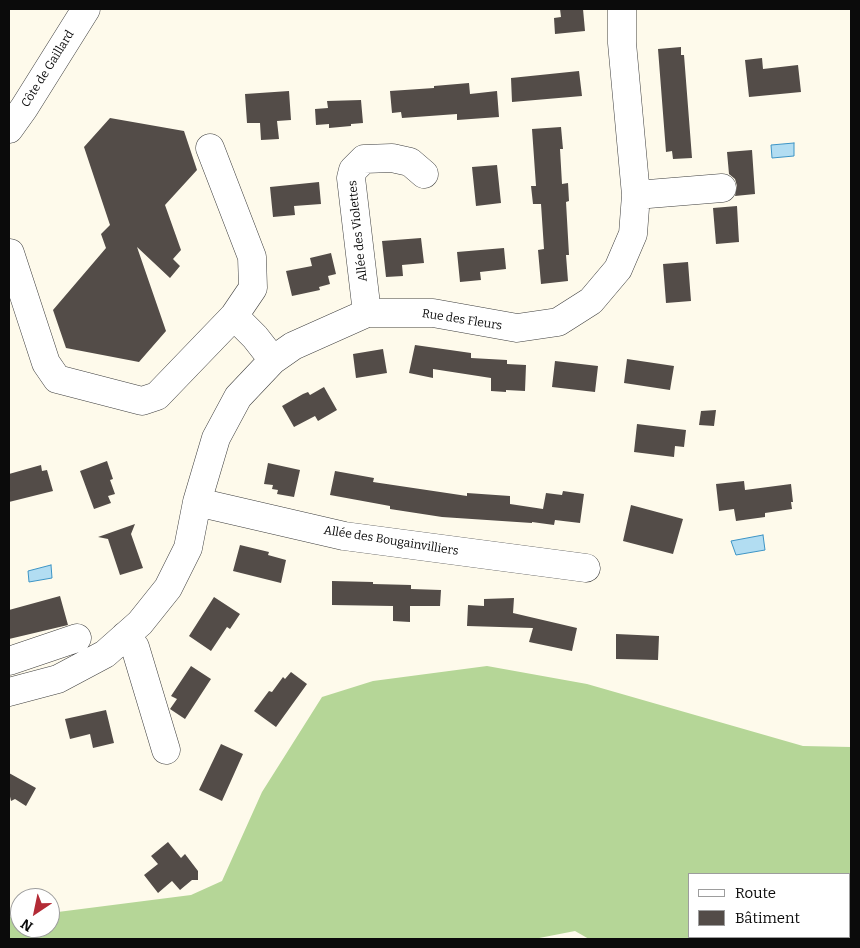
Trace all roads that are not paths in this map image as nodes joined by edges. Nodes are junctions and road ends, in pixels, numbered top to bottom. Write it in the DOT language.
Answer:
graph roads {
  1 [pos="86,9"];
  2 [pos="622,9"];
  3 [pos="9,129"];
  4 [pos="210,148"];
  5 [pos="424,174"];
  6 [pos="722,188"];
  7 [pos="636,195"];
  8 [pos="10,253"];
  9 [pos="367,313"];
  10 [pos="234,316"];
  11 [pos="273,360"];
  12 [pos="197,502"];
  13 [pos="586,568"];
  14 [pos="125,636"];
  15 [pos="77,638"];
  16 [pos="9,661"];
  17 [pos="9,692"];
  18 [pos="166,750"];
  1 -- 3 [label="street, Côte de Gaillard"];
  2 -- 7 [label="street, Rue des Fleurs"];
  4 -- 10 [label="street"];
  5 -- 9 [label="street, Allée des Violettes"];
  6 -- 7 [label="street"];
  7 -- 9 [label="street, Rue des Fleurs"];
  8 -- 10 [label="street"];
  9 -- 11 [label="street, Rue des Fleurs"];
  10 -- 11 [label="street"];
  11 -- 12 [label="street, Rue des Fleurs"];
  12 -- 13 [label="street, Allée des Bougainvilliers"];
  12 -- 14 [label="street, Rue des Fleurs"];
  14 -- 17 [label="street, Rue des Fleurs"];
  14 -- 18 [label="street"];
  15 -- 16 [label="street"];
}
